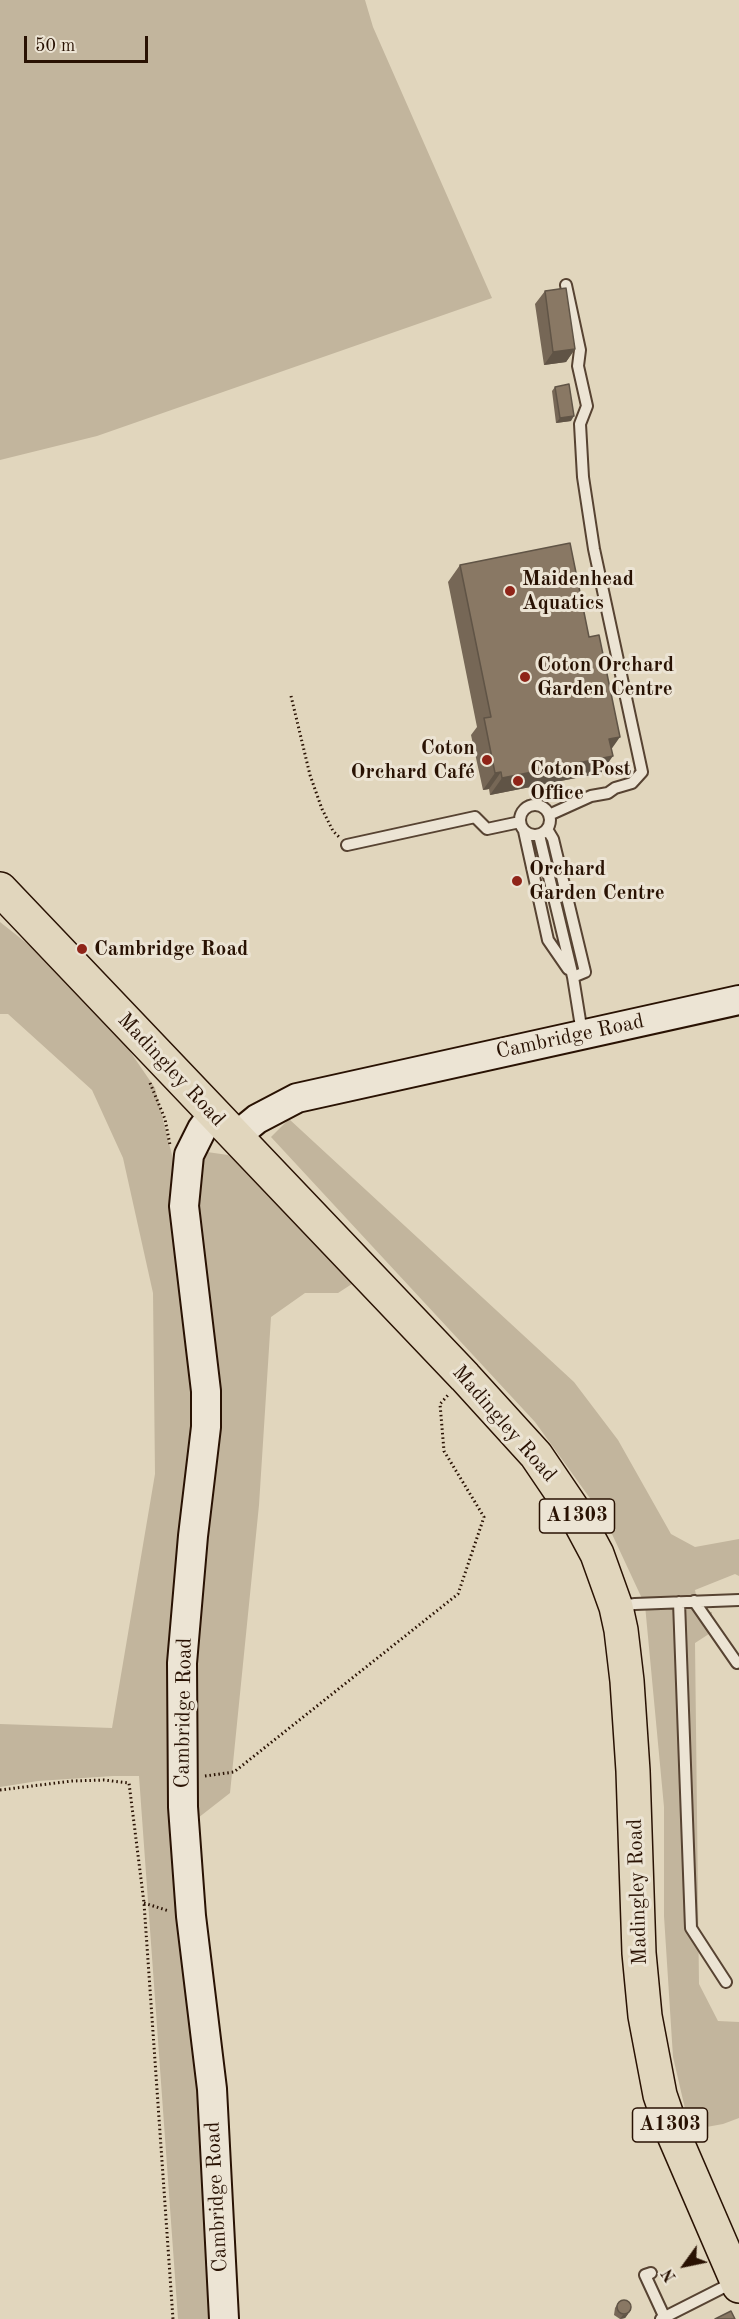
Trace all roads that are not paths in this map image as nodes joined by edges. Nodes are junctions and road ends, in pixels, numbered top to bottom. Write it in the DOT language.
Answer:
graph roads {
  1 [pos="566,285"];
  2 [pos="549,815"];
  3 [pos="522,827"];
  4 [pos="543,832"];
  5 [pos="347,844"];
  6 [pos="0,889"];
  7 [pos="573,977"];
  8 [pos="739,1000"];
  9 [pos="582,1034"];
  10 [pos="213,1114"];
  11 [pos="235,1137"];
  12 [pos="739,1600"];
  13 [pos="694,1601"];
  14 [pos="679,1602"];
  15 [pos="615,1607"];
  16 [pos="737,1663"];
  17 [pos="726,1982"];
  18 [pos="651,2273"];
  19 [pos="738,2283"];
  20 [pos="663,2318"];
  21 [pos="224,2319"];
  1 -- 2 [label="lane"];
  2 -- 3 [label="lane"];
  2 -- 4 [label="lane"];
  3 -- 4 [label="lane"];
  3 -- 5 [label="lane"];
  3 -- 7 [label="lane"];
  4 -- 7 [label="lane"];
  6 -- 10 [label="highway, Madingley Road / A1303"];
  7 -- 9 [label="lane"];
  8 -- 9 [label="street, Cambridge Road"];
  9 -- 11 [label="street, Cambridge Road"];
  10 -- 11 [label="highway, Madingley Road / A1303"];
  10 -- 21 [label="street, Cambridge Road"];
  11 -- 15 [label="highway, Madingley Road / A1303"];
  12 -- 13 [label="lane"];
  13 -- 14 [label="lane"];
  13 -- 16 [label="lane"];
  14 -- 15 [label="lane"];
  14 -- 17 [label="lane"];
  15 -- 19 [label="highway, Madingley Road / A1303"];
  18 -- 20 [label="lane"];
  19 -- 20 [label="lane"];
}
